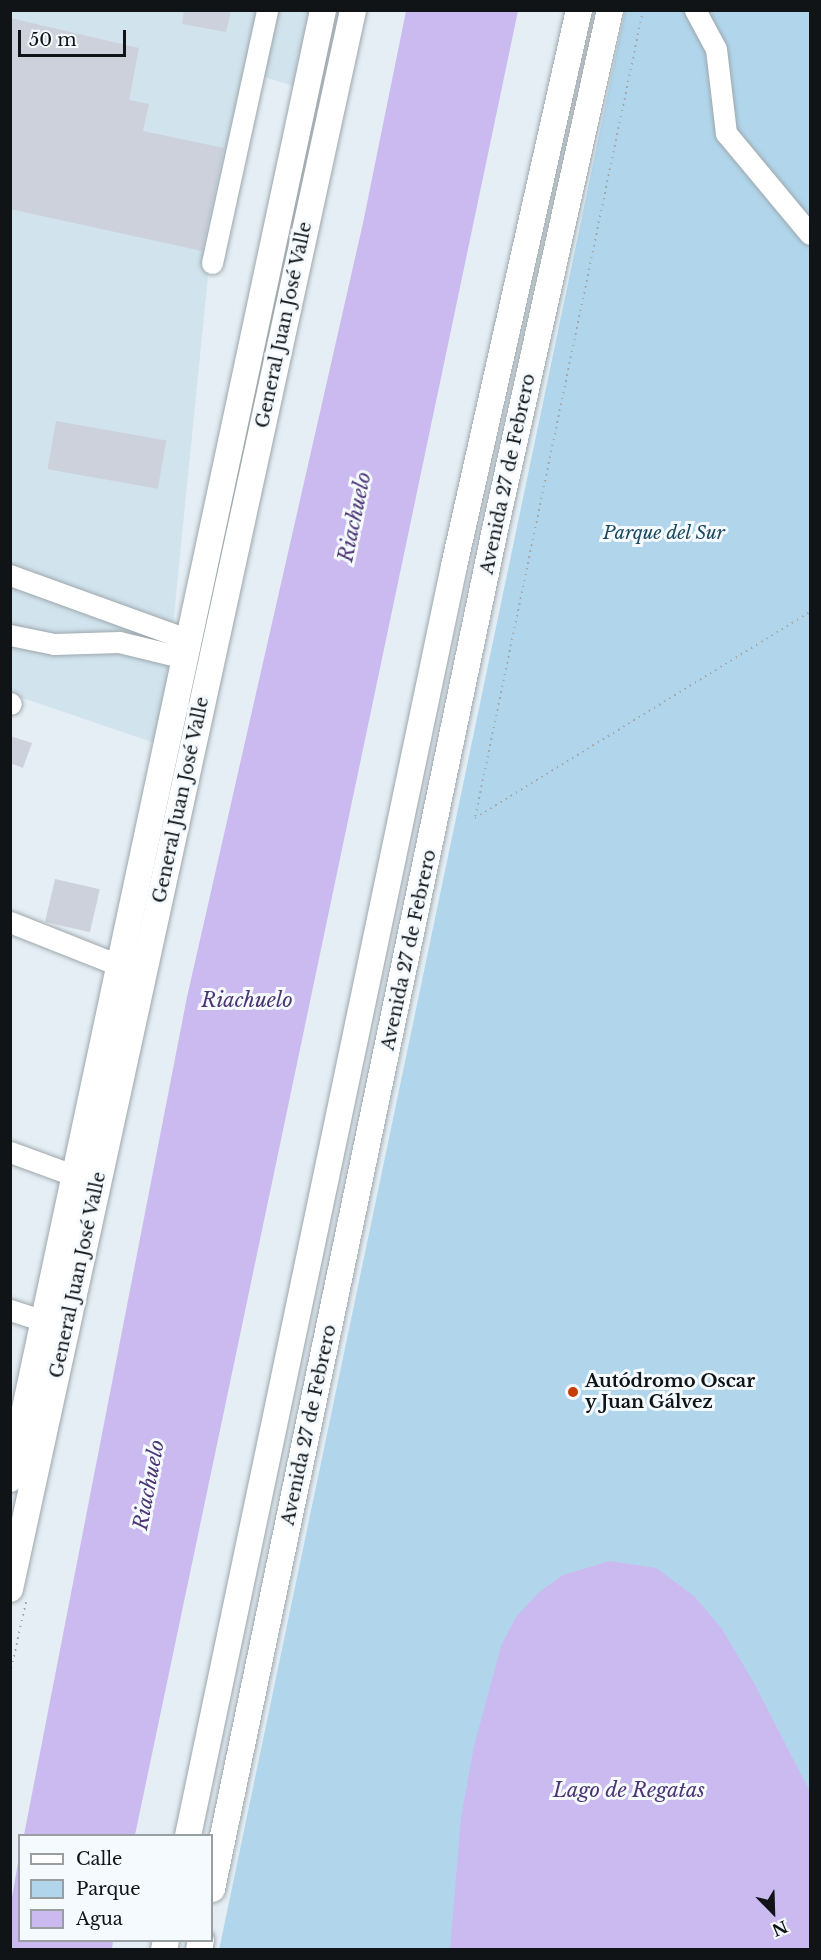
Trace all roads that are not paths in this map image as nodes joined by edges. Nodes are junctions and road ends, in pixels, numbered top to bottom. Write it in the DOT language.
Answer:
graph roads {
  1 [pos="267,10"];
  2 [pos="323,10"];
  3 [pos="353,10"];
  4 [pos="579,10"];
  5 [pos="610,10"];
  6 [pos="695,10"];
  7 [pos="810,234"];
  8 [pos="212,262"];
  9 [pos="10,574"];
  10 [pos="10,635"];
  11 [pos="188,649"];
  12 [pos="10,922"];
  13 [pos="121,966"];
  14 [pos="10,1152"];
  15 [pos="76,1176"];
  16 [pos="10,1310"];
  17 [pos="55,1325"];
  18 [pos="18,1485"];
  19 [pos="10,1589"];
  20 [pos="188,1834"];
  21 [pos="213,1884"];
  1 -- 8 [label="street"];
  2 -- 11 [label="main road, General Juan José Valle"];
  3 -- 17 [label="main road, General Juan José Valle"];
  4 -- 20 [label="main road, Avenida 27 de Febrero"];
  5 -- 21 [label="main road, Avenida 27 de Febrero"];
  6 -- 7 [label="street"];
  9 -- 11 [label="street"];
  10 -- 11 [label="street"];
  11 -- 13 [label="main road, General Juan José Valle"];
  12 -- 13 [label="street"];
  13 -- 15 [label="main road, General Juan José Valle"];
  14 -- 15 [label="street"];
  15 -- 17 [label="main road, General Juan José Valle"];
  16 -- 17 [label="street"];
  17 -- 18 [label="main road, General Juan José Valle"];
  18 -- 19 [label="main road, General Juan José Valle"];
}
